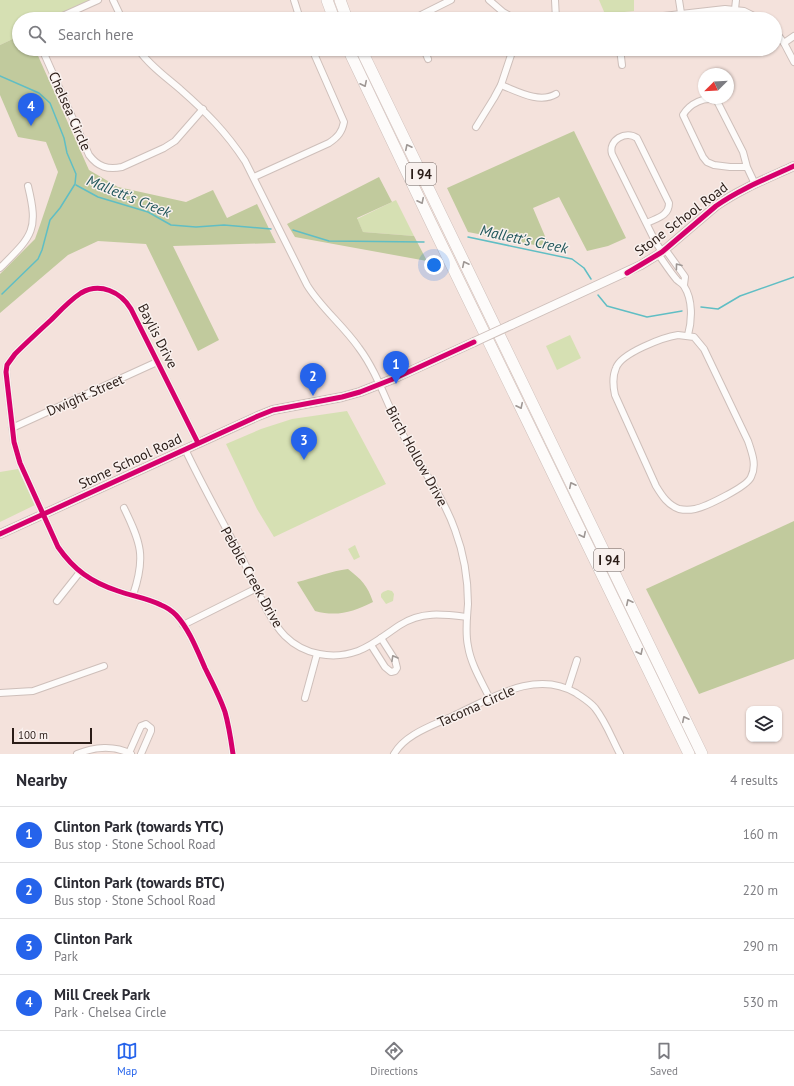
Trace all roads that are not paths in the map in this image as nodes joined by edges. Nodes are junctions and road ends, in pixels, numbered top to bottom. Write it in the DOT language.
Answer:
graph roads {
  1 [pos="98,0"];
  2 [pos="113,0"];
  3 [pos="294,0"];
  4 [pos="326,0"];
  5 [pos="340,0"];
  6 [pos="450,0"];
  7 [pos="489,0"];
  8 [pos="555,0"];
  9 [pos="679,0"];
  10 [pos="736,0"];
  11 [pos="735,9"];
  12 [pos="71,12"];
  13 [pos="119,12"];
  14 [pos="298,12"];
  15 [pos="331,12"];
  16 [pos="344,12"];
  17 [pos="427,12"];
  18 [pos="503,12"];
  19 [pos="556,12"];
  20 [pos="681,12"];
  21 [pos="703,12"];
  22 [pos="746,12"];
  23 [pos="794,36"];
  24 [pos="782,40"];
  25 [pos="784,43"];
  26 [pos="45,56"];
  27 [pos="144,56"];
  28 [pos="315,56"];
  29 [pos="351,56"];
  30 [pos="364,56"];
  31 [pos="427,56"];
  32 [pos="511,56"];
  33 [pos="621,56"];
  34 [pos="428,59"];
  35 [pos="794,62"];
  36 [pos="622,65"];
  37 [pos="501,85"];
  38 [pos="556,94"];
  39 [pos="203,110"];
  40 [pos="476,127"];
  41 [pos="794,166"];
  42 [pos="747,167"];
  43 [pos="254,177"];
  44 [pos="755,184"];
  45 [pos="28,186"];
  46 [pos="647,223"];
  47 [pos="662,252"];
  48 [pos="0,268"];
  49 [pos="688,335"];
  50 [pos="158,362"];
  51 [pos="380,385"];
  52 [pos="12,428"];
  53 [pos="198,443"];
  54 [pos="185,449"];
  55 [pos="124,508"];
  56 [pos="43,513"];
  57 [pos="0,534"];
  58 [pos="80,572"];
  59 [pos="257,588"];
  60 [pos="133,595"];
  61 [pos="57,601"];
  62 [pos="467,617"];
  63 [pos="183,625"];
  64 [pos="381,638"];
  65 [pos="371,645"];
  66 [pos="317,654"];
  67 [pos="577,660"];
  68 [pos="104,666"];
  69 [pos="568,688"];
  70 [pos="0,693"];
  71 [pos="305,698"];
  72 [pos="490,700"];
  73 [pos="130,753"];
  74 [pos="77,754"];
  75 [pos="141,754"];
  76 [pos="233,754"];
  77 [pos="394,754"];
  78 [pos="620,754"];
  79 [pos="689,754"];
  80 [pos="702,754"];
  1 -- 12 [label="street"];
  2 -- 13 [label="street"];
  3 -- 14 [label="street"];
  4 -- 15 [label="highway"];
  5 -- 16 [label="highway"];
  6 -- 17 [label="street"];
  7 -- 18 [label="street"];
  8 -- 19 [label="street"];
  9 -- 20 [label="street"];
  10 -- 11 [label="street"];
  11 -- 21 [label="street"];
  11 -- 22 [label="street"];
  23 -- 25 [label="street"];
  24 -- 25 [label="street"];
  25 -- 35 [label="street"];
  26 -- 39 [label="street, Chelsea Circle"];
  27 -- 39 [label="street, Birch Hollow Drive"];
  28 -- 43 [label="street"];
  29 -- 79 [label="highway, I 94, one-way"];
  80 -- 30 [label="highway, I 94, one-way"];
  31 -- 34 [label="street"];
  32 -- 37 [label="street"];
  33 -- 36 [label="street"];
  37 -- 38 [label="street"];
  37 -- 40 [label="street"];
  39 -- 43 [label="street, Birch Hollow Drive"];
  41 -- 44 [label="main road, Stone School Road"];
  42 -- 42 [label="street"];
  42 -- 44 [label="street"];
  43 -- 51 [label="street, Birch Hollow Drive"];
  44 -- 47 [label="main road, Stone School Road"];
  45 -- 48 [label="street"];
  46 -- 46 [label="street"];
  46 -- 47 [label="street"];
  47 -- 49 [label="street"];
  47 -- 51 [label="main road, Stone School Road, bridge"];
  49 -- 49 [label="street"];
  50 -- 52 [label="street, Dwight Street"];
  50 -- 52 [label="street, Baylis Drive"];
  50 -- 53 [label="street, Baylis Drive"];
  51 -- 53 [label="main road, Stone School Road"];
  51 -- 62 [label="street, Birch Hollow Drive"];
  52 -- 56 [label="street, Baylis Drive"];
  53 -- 54 [label="main road, Stone School Road"];
  54 -- 56 [label="main road, Stone School Road"];
  54 -- 59 [label="street, Pebble Creek Drive"];
  55 -- 60 [label="street"];
  56 -- 57 [label="main road, Stone School Road"];
  56 -- 58 [label="street, Baylis Drive"];
  58 -- 60 [label="street, Baylis Drive"];
  58 -- 61 [label="street"];
  59 -- 63 [label="street"];
  59 -- 66 [label="street, Pebble Creek Drive"];
  60 -- 63 [label="street, Baylis Drive"];
  62 -- 64 [label="street, Pebble Creek Drive"];
  62 -- 72 [label="street, Birch Hollow Drive"];
  63 -- 76 [label="street, Baylis Drive"];
  64 -- 65 [label="street, Pebble Creek Drive"];
  65 -- 64 [label="street, one-way"];
  65 -- 66 [label="street, Pebble Creek Drive"];
  66 -- 71 [label="street"];
  67 -- 69 [label="street"];
  68 -- 70 [label="street"];
  69 -- 72 [label="street, Tacoma Circle"];
  69 -- 78 [label="street, Tacoma Circle"];
  72 -- 77 [label="street, Tacoma Circle"];
  73 -- 74 [label="street"];
  73 -- 75 [label="street"];
}
